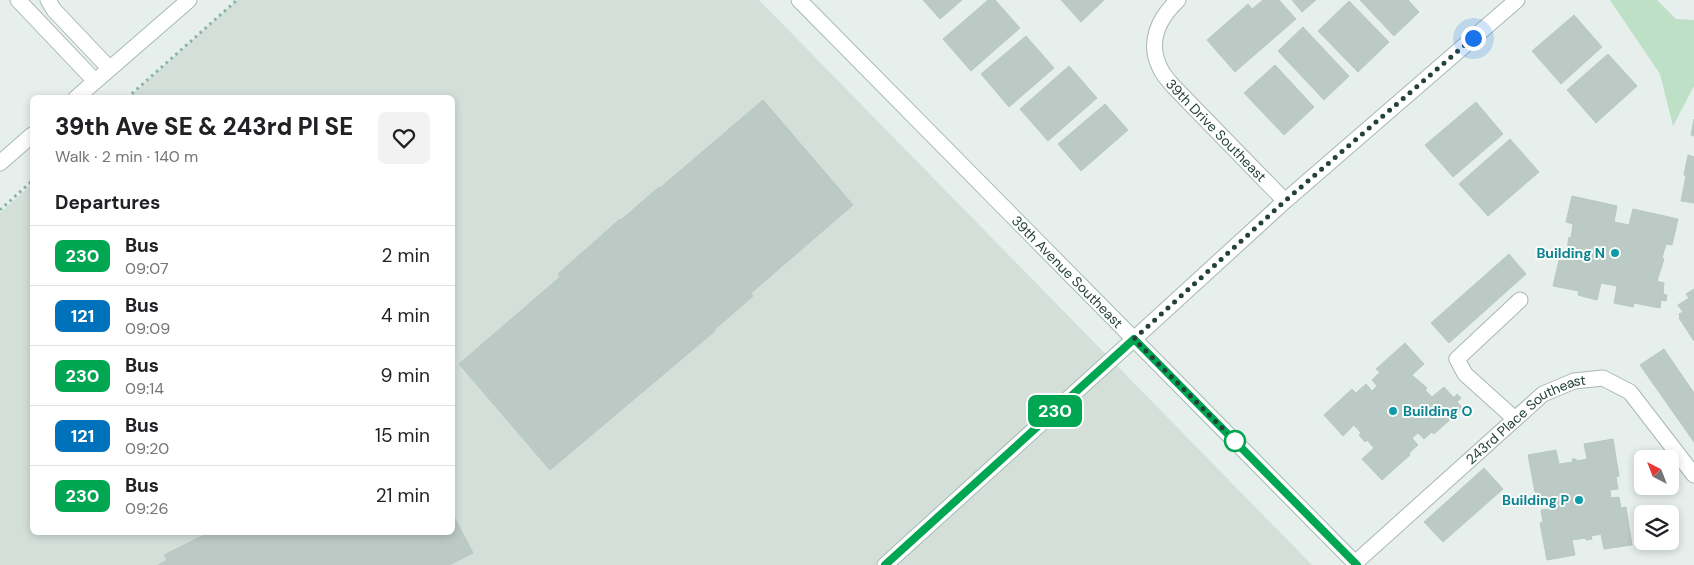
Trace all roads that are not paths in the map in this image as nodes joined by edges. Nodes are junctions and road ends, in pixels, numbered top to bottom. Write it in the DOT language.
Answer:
graph roads {
  1 [pos="18,0"];
  2 [pos="48,0"];
  3 [pos="189,0"];
  4 [pos="799,0"];
  5 [pos="1178,0"];
  6 [pos="1517,0"];
  7 [pos="109,68"];
  8 [pos="95,81"];
  9 [pos="79,95"];
  10 [pos="30,137"];
  11 [pos="0,164"];
  12 [pos="1285,201"];
  13 [pos="1520,300"];
  14 [pos="1134,339"];
  15 [pos="1514,419"];
  16 [pos="1694,475"];
  17 [pos="1356,564"];
  18 [pos="885,565"];
  1 -- 8 [label="street"];
  2 -- 7 [label="street"];
  3 -- 7 [label="street"];
  4 -- 14 [label="street, 39th Avenue Southeast"];
  5 -- 12 [label="street, 39th Drive Southeast"];
  6 -- 12 [label="street"];
  7 -- 8 [label="street"];
  8 -- 9 [label="street"];
  10 -- 11 [label="street"];
  12 -- 14 [label="street"];
  13 -- 15 [label="street"];
  14 -- 17 [label="street, 39th Avenue Southeast"];
  14 -- 18 [label="street"];
  15 -- 16 [label="street, 243rd Place Southeast"];
  15 -- 17 [label="street, 243rd Place Southeast"];
}
